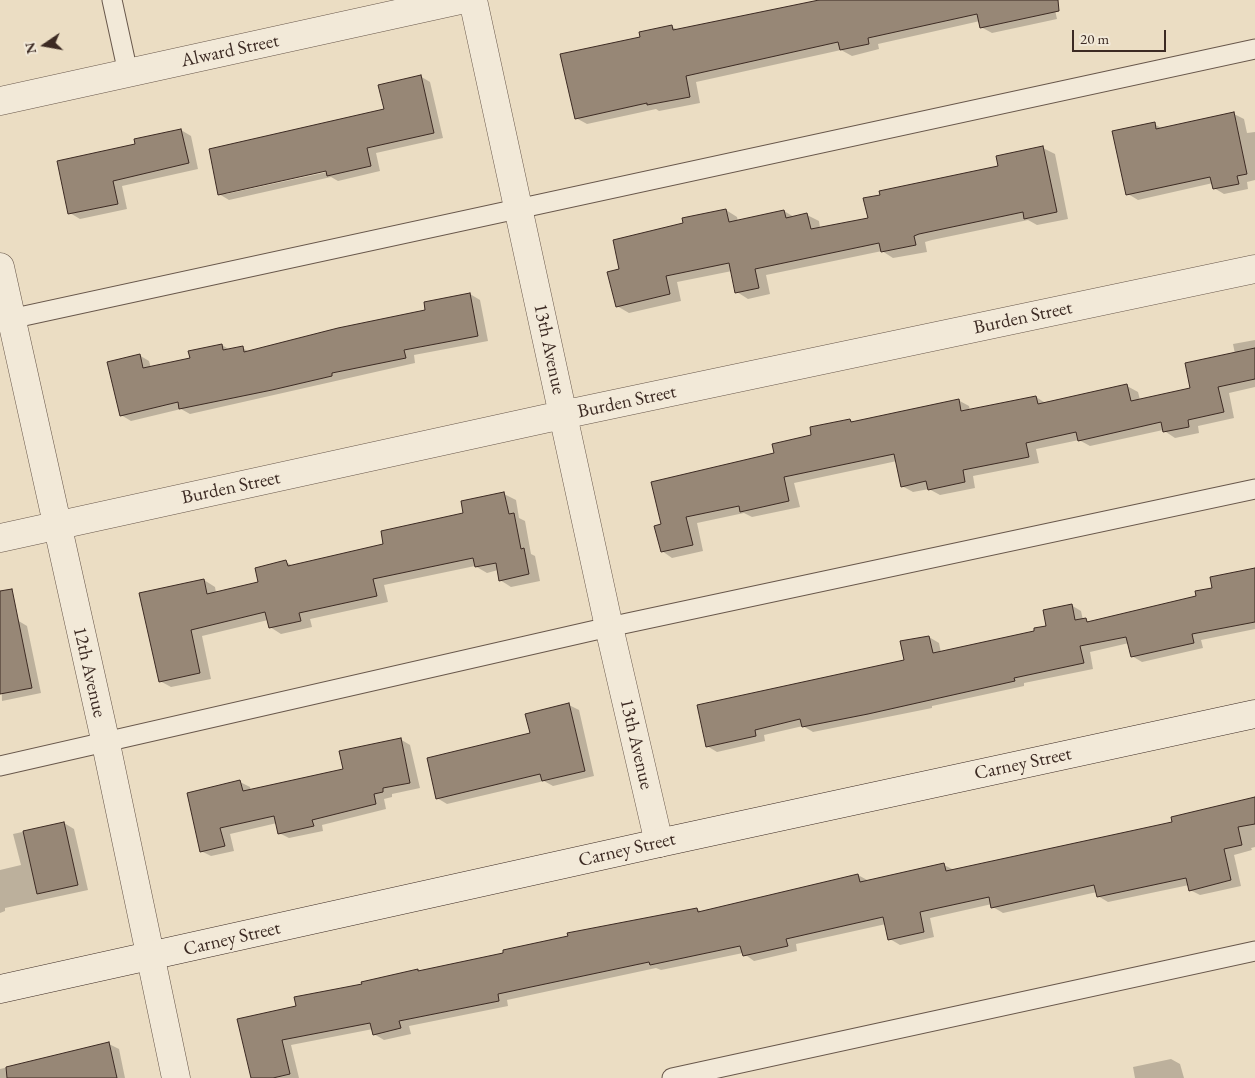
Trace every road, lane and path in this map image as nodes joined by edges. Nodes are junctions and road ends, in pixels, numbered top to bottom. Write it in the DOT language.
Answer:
graph roads {
  1 [pos="112,0"];
  2 [pos="460,0"];
  3 [pos="473,0"];
  4 [pos="1255,49"];
  5 [pos="128,73"];
  6 [pos="0,101"];
  7 [pos="519,207"];
  8 [pos="0,267"];
  9 [pos="1255,269"];
  10 [pos="6,320"];
  11 [pos="562,416"];
  12 [pos="1255,489"];
  13 [pos="56,526"];
  14 [pos="0,538"];
  15 [pos="609,627"];
  16 [pos="1255,714"];
  17 [pos="106,744"];
  18 [pos="0,766"];
  19 [pos="659,843"];
  20 [pos="1255,951"];
  21 [pos="151,957"];
  22 [pos="0,989"];
  23 [pos="176,1078"];
  24 [pos="672,1078"];
  1 -- 5 [label="lane"];
  2 -- 5 [label="street, Alward Street"];
  3 -- 7 [label="street, 13th Avenue"];
  4 -- 7 [label="lane"];
  5 -- 6 [label="street, Alward Street"];
  7 -- 10 [label="lane"];
  7 -- 11 [label="street, 13th Avenue"];
  8 -- 10 [label="street, 12th Avenue"];
  9 -- 11 [label="street, Burden Street"];
  10 -- 13 [label="street, 12th Avenue"];
  11 -- 13 [label="street, Burden Street"];
  11 -- 15 [label="street, 13th Avenue"];
  12 -- 15 [label="lane"];
  13 -- 14 [label="street, Burden Street"];
  13 -- 17 [label="street, 12th Avenue"];
  15 -- 17 [label="lane"];
  15 -- 19 [label="street, 13th Avenue"];
  16 -- 19 [label="street, Carney Street"];
  17 -- 18 [label="lane"];
  17 -- 21 [label="street, 12th Avenue"];
  19 -- 21 [label="street, Carney Street"];
  20 -- 24 [label="lane"];
  21 -- 22 [label="street, Carney Street"];
  21 -- 23 [label="street, 12th Avenue"];
}
